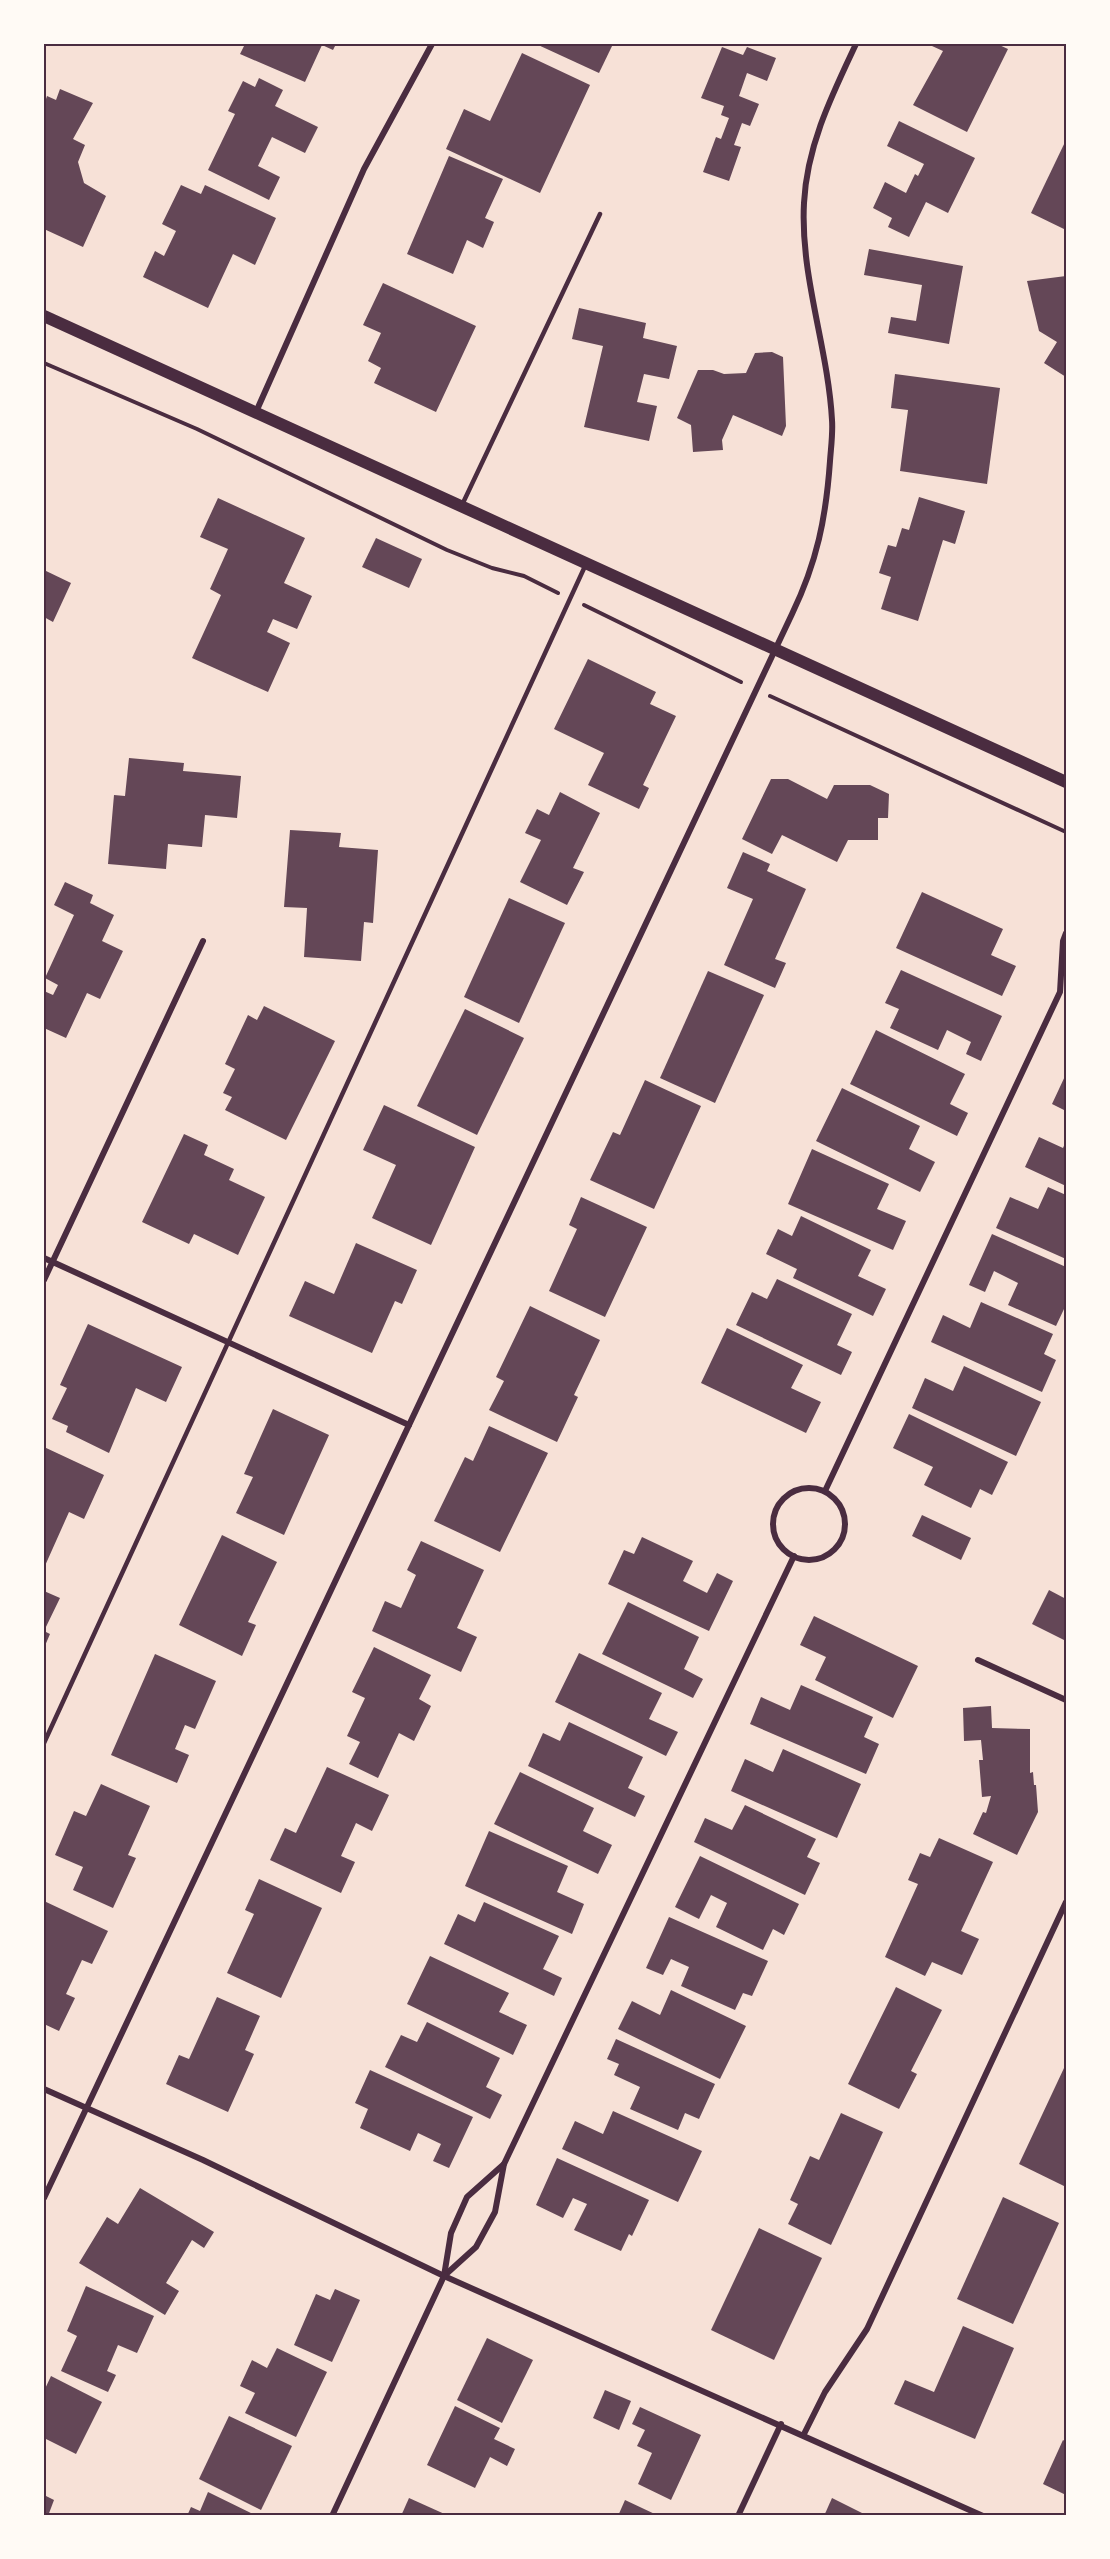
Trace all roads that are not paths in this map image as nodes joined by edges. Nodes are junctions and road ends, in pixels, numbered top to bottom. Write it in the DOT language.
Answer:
graph roads {
  1 [pos="432,44"];
  2 [pos="856,44"];
  3 [pos="600,214"];
  4 [pos="44,316"];
  5 [pos="256,412"];
  6 [pos="462,505"];
  7 [pos="587,562"];
  8 [pos="775,650"];
  9 [pos="1066,782"];
  10 [pos="1066,933"];
  11 [pos="202,941"];
  12 [pos="1066,986"];
  13 [pos="1060,992"];
  14 [pos="44,1258"];
  15 [pos="51,1262"];
  16 [pos="44,1280"];
  17 [pos="228,1343"];
  18 [pos="409,1425"];
  19 [pos="825,1491"];
  20 [pos="794,1556"];
  21 [pos="978,1660"];
  22 [pos="1066,1700"];
  23 [pos="44,1743"];
  24 [pos="1066,1902"];
  25 [pos="44,2089"];
  26 [pos="86,2108"];
  27 [pos="504,2164"];
  28 [pos="44,2198"];
  29 [pos="444,2276"];
  30 [pos="781,2424"];
  31 [pos="804,2434"];
  32 [pos="332,2516"];
  33 [pos="738,2516"];
  34 [pos="983,2516"];
  1 -- 5 [label="street"];
  2 -- 8 [label="street"];
  3 -- 6 [label="lane"];
  4 -- 5 [label="main road"];
  5 -- 6 [label="main road"];
  6 -- 7 [label="main road"];
  7 -- 8 [label="main road"];
  7 -- 17 [label="lane"];
  8 -- 9 [label="main road"];
  8 -- 18 [label="street"];
  10 -- 13 [label="street"];
  11 -- 15 [label="street"];
  12 -- 13 [label="street"];
  13 -- 19 [label="street"];
  14 -- 15 [label="street"];
  15 -- 16 [label="street"];
  15 -- 17 [label="street"];
  17 -- 18 [label="street"];
  17 -- 23 [label="lane"];
  18 -- 26 [label="street"];
  19 -- 20 [label="street"];
  19 -- 20 [label="street"];
  20 -- 27 [label="street"];
  21 -- 22 [label="street"];
  24 -- 31 [label="street"];
  25 -- 26 [label="street"];
  26 -- 28 [label="street"];
  26 -- 29 [label="street"];
  27 -- 29 [label="street"];
  27 -- 29 [label="street"];
  29 -- 30 [label="street"];
  29 -- 32 [label="street"];
  30 -- 31 [label="street"];
  30 -- 33 [label="street"];
  31 -- 34 [label="street"];
}
